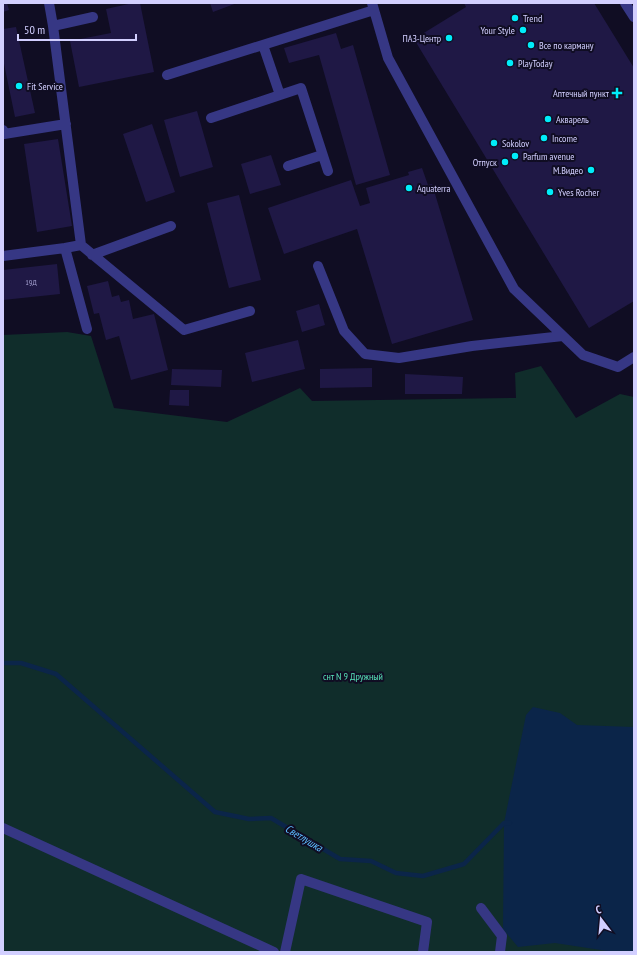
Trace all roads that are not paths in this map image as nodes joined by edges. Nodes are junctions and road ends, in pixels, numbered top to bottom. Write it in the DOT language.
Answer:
graph roads {
  1 [pos="49,3"];
  2 [pos="625,3"];
  3 [pos="373,6"];
  4 [pos="93,17"];
  5 [pos="634,17"];
  6 [pos="53,26"];
  7 [pos="263,45"];
  8 [pos="166,75"];
  9 [pos="280,95"];
  10 [pos="211,118"];
  11 [pos="66,124"];
  12 [pos="3,133"];
  13 [pos="322,155"];
  14 [pos="288,166"];
  15 [pos="328,171"];
  16 [pos="171,226"];
  17 [pos="81,245"];
  18 [pos="65,248"];
  19 [pos="92,254"];
  20 [pos="3,256"];
  21 [pos="318,266"];
  22 [pos="250,311"];
  23 [pos="87,329"];
  24 [pos="563,336"];
  25 [pos="634,357"];
  26 [pos="3,828"];
  27 [pos="480,908"];
  28 [pos="274,952"];
  29 [pos="285,952"];
  30 [pos="423,952"];
  31 [pos="500,952"];
  1 -- 6 [label="lane"];
  2 -- 5 [label="lane"];
  3 -- 7 [label="lane"];
  3 -- 24 [label="lane"];
  4 -- 6 [label="lane"];
  6 -- 11 [label="lane"];
  7 -- 8 [label="lane"];
  7 -- 9 [label="lane"];
  9 -- 10 [label="lane"];
  9 -- 13 [label="lane"];
  11 -- 12 [label="lane"];
  11 -- 17 [label="lane"];
  13 -- 14 [label="lane"];
  13 -- 15 [label="lane"];
  16 -- 19 [label="lane"];
  17 -- 18 [label="lane"];
  17 -- 19 [label="lane"];
  18 -- 20 [label="lane"];
  18 -- 23 [label="lane"];
  19 -- 22 [label="lane"];
  21 -- 24 [label="lane"];
  24 -- 25 [label="lane"];
  26 -- 28 [label="lane"];
  27 -- 31 [label="lane"];
  29 -- 30 [label="lane"];
}
